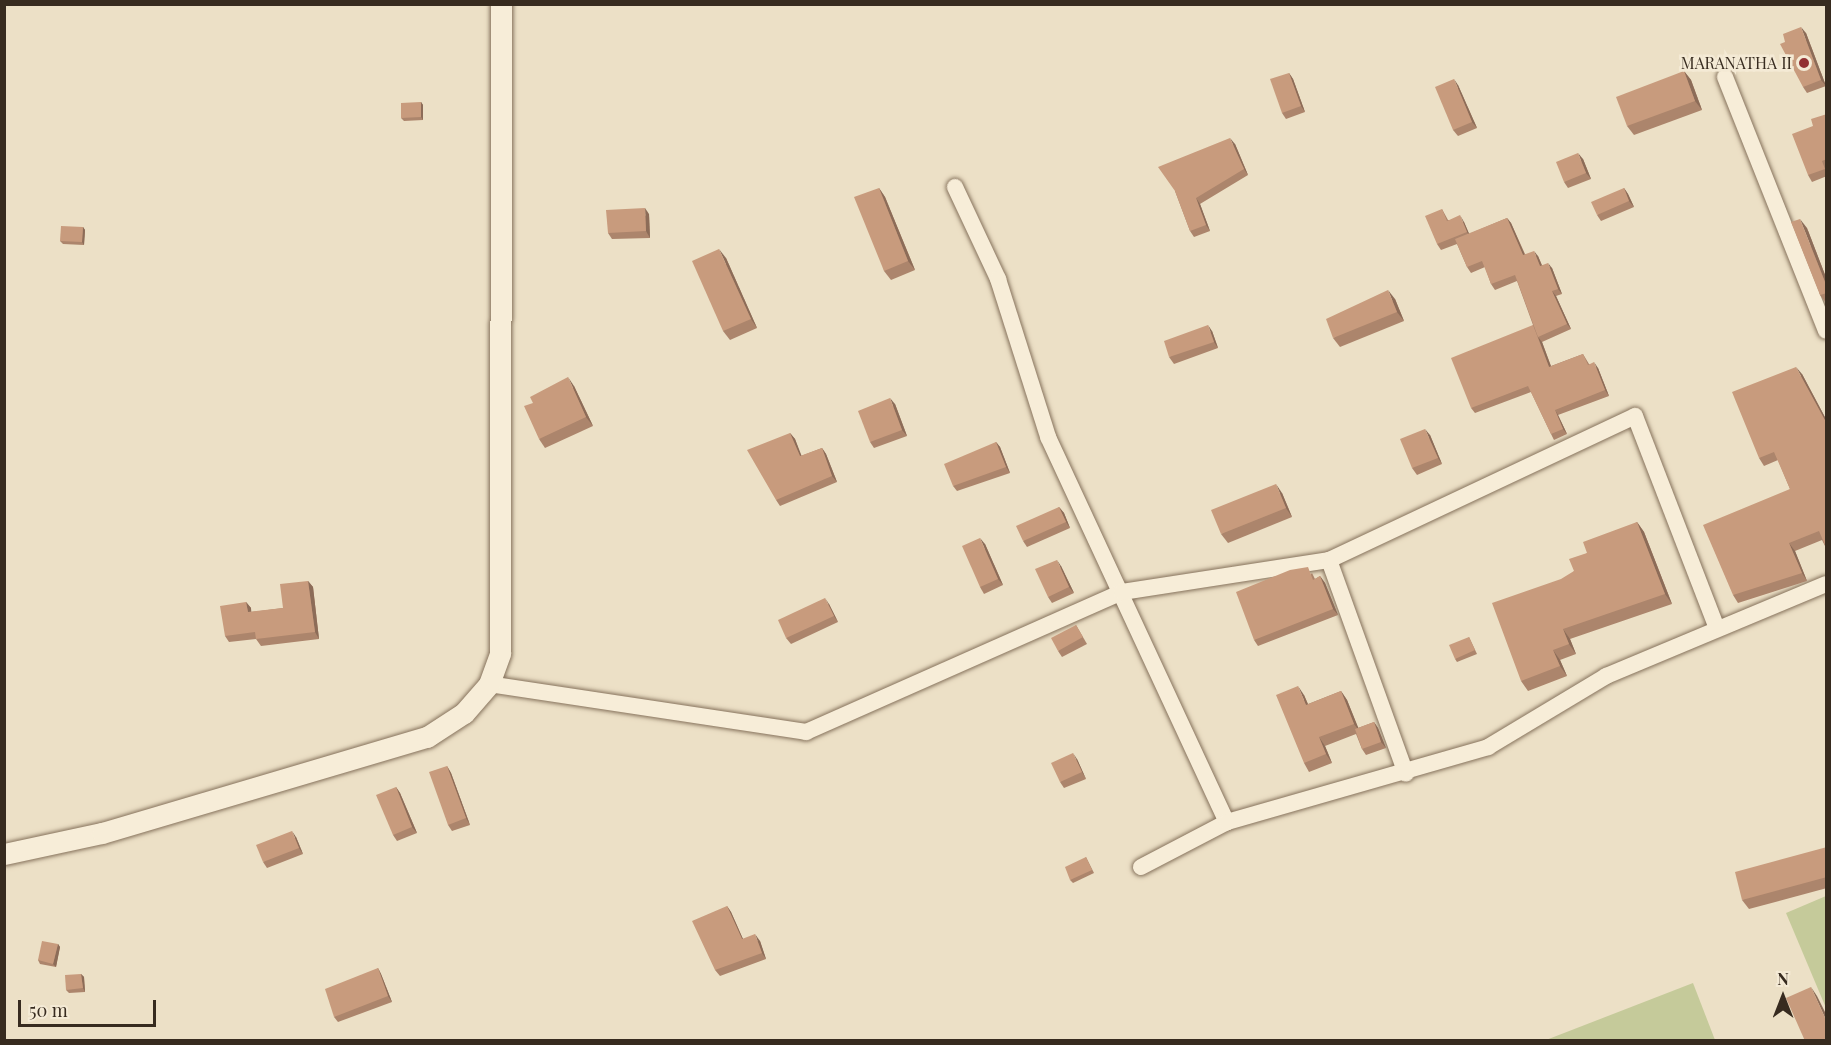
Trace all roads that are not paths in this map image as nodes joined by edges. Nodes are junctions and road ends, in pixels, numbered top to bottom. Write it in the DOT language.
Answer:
graph roads {
  1 [pos="501,4"];
  2 [pos="1725,77"];
  3 [pos="955,187"];
  4 [pos="1827,332"];
  5 [pos="1329,560"];
  6 [pos="1827,585"];
  7 [pos="1122,592"];
  8 [pos="1717,629"];
  9 [pos="489,684"];
  10 [pos="1406,774"];
  11 [pos="1227,822"];
  12 [pos="4,854"];
  13 [pos="1141,867"];
  1 -- 9 [label="street"];
  2 -- 4 [label="street"];
  3 -- 7 [label="street"];
  5 -- 7 [label="street"];
  5 -- 8 [label="street"];
  5 -- 10 [label="street"];
  6 -- 8 [label="street"];
  7 -- 9 [label="street"];
  7 -- 11 [label="street"];
  8 -- 10 [label="street"];
  9 -- 12 [label="street"];
  10 -- 11 [label="street"];
  11 -- 13 [label="street"];
}
